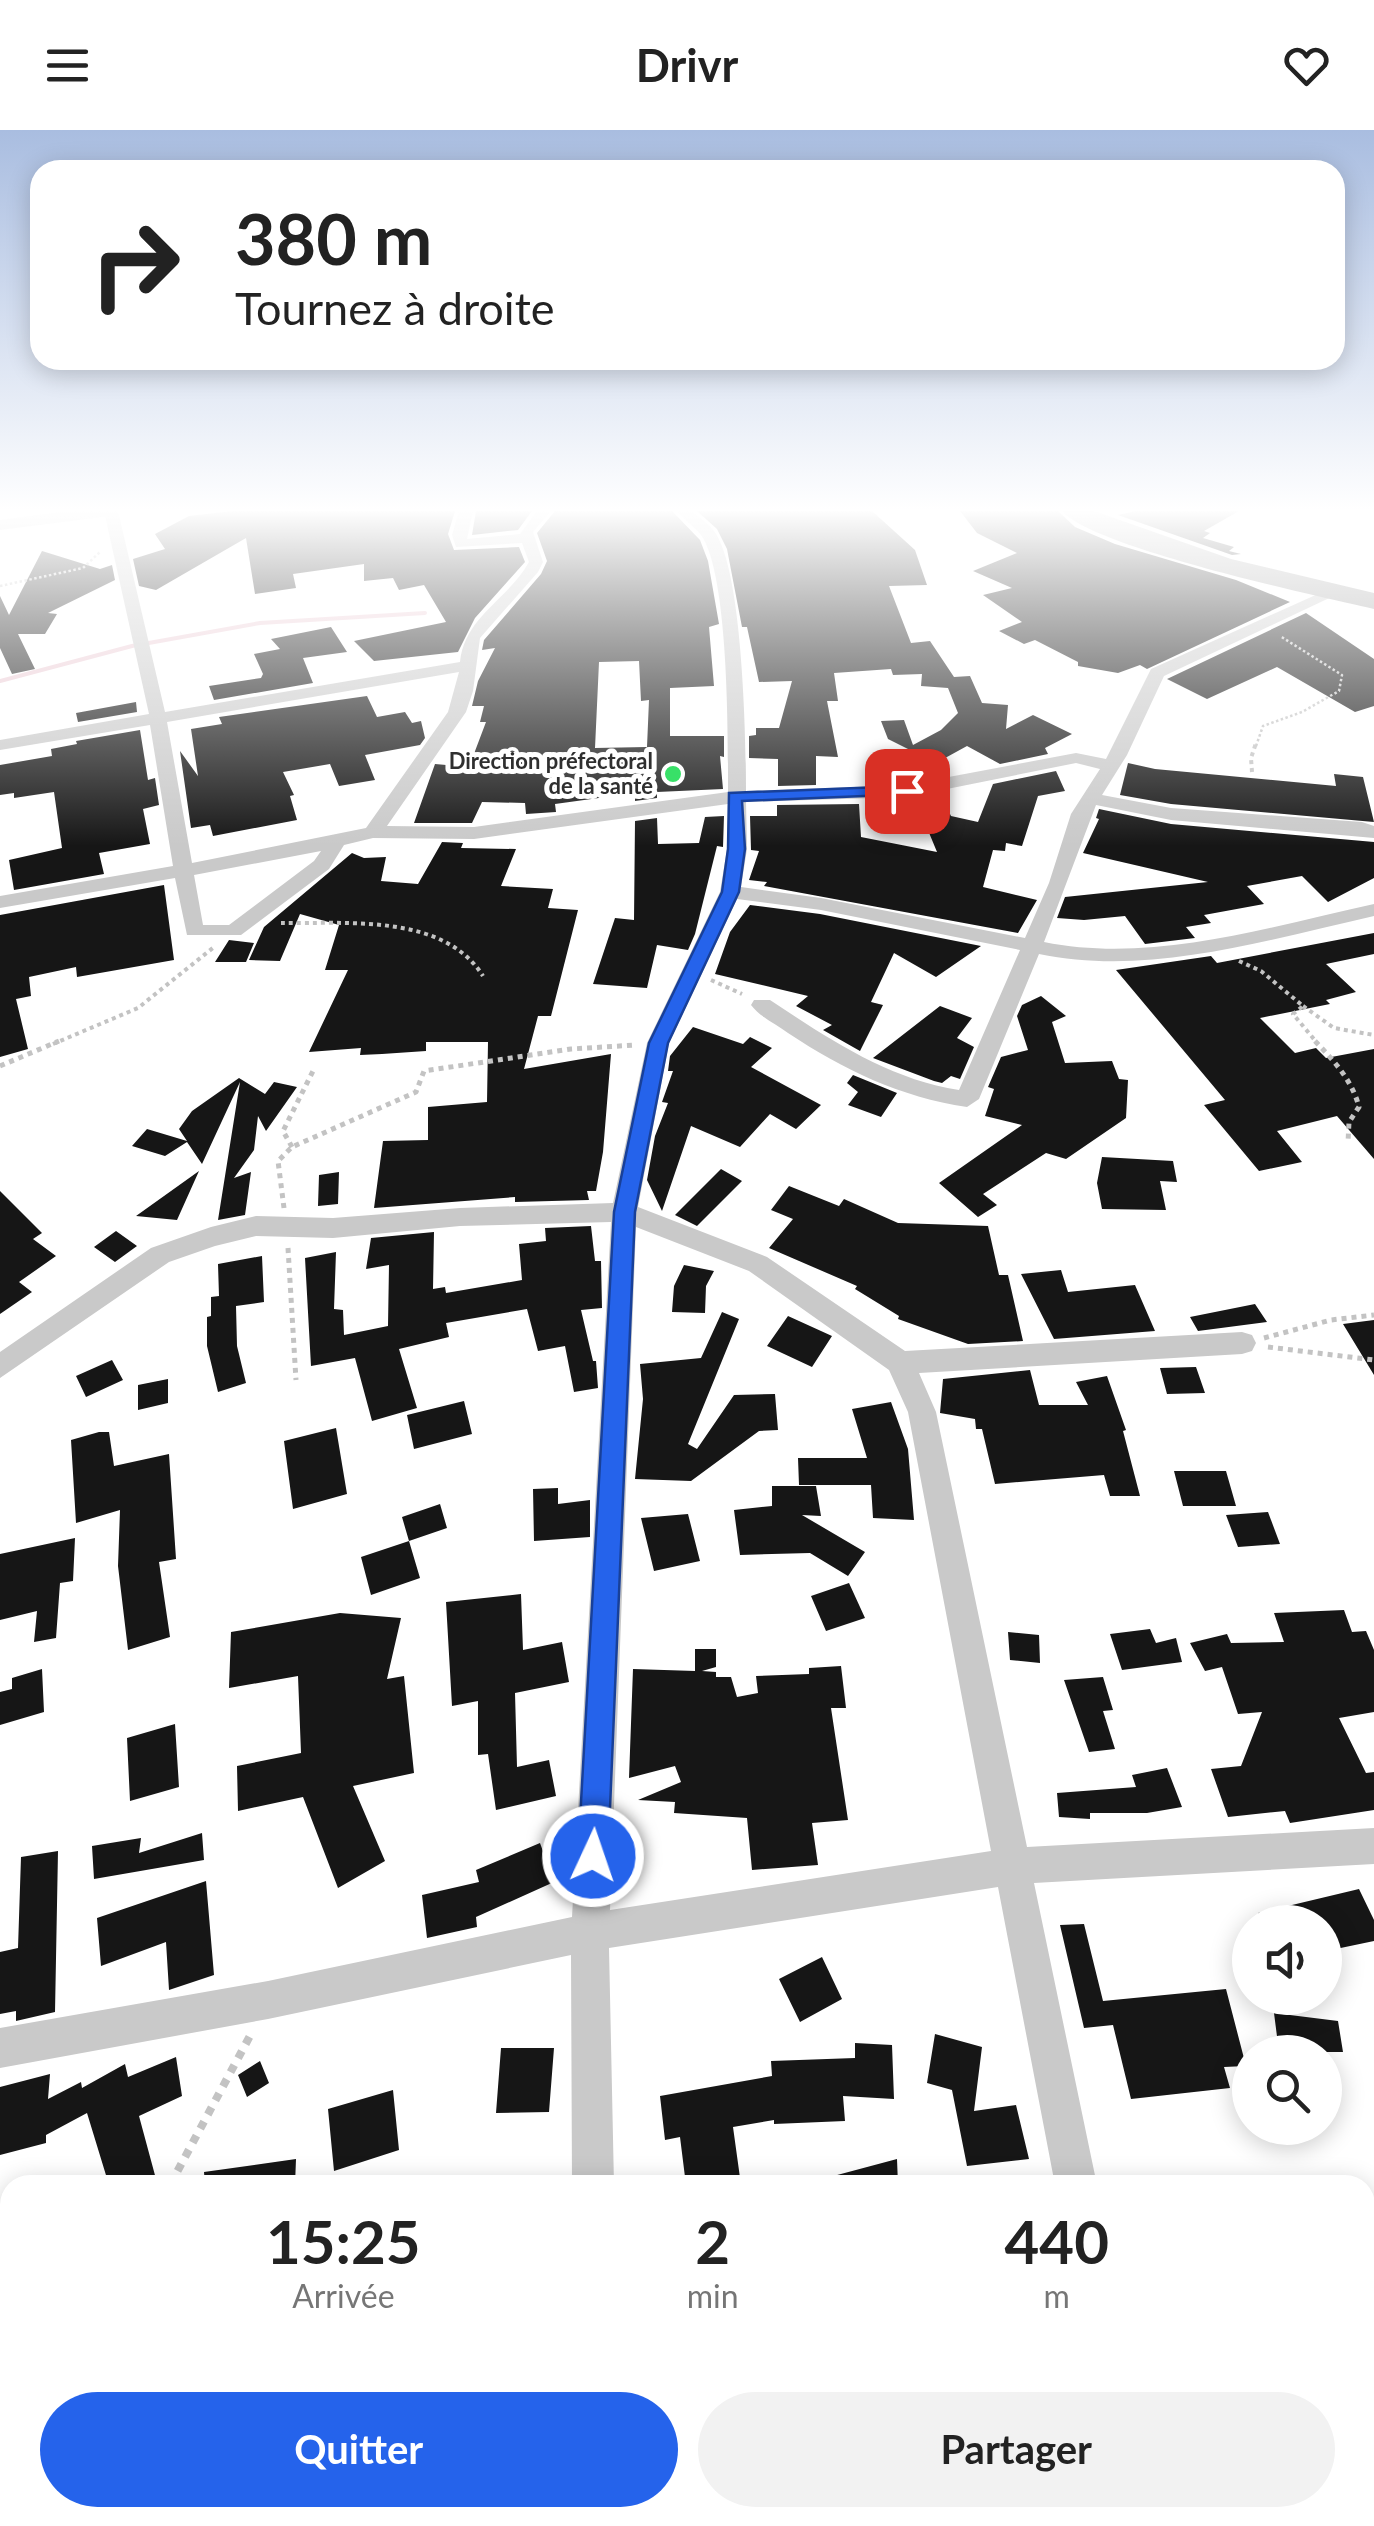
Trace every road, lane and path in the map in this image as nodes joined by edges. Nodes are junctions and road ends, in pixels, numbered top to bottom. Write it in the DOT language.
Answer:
graph roads {
  1 [pos="137,623"];
  2 [pos="484,623"];
  3 [pos="729,623"];
  4 [pos="1268,623"];
  5 [pos="469,665"];
  6 [pos="158,718"];
  7 [pos="0,746"];
  8 [pos="1111,766"];
  9 [pos="1252,772"];
  10 [pos="734,796"];
  11 [pos="1091,798"];
  12 [pos="373,832"];
  13 [pos="1374,832"];
  14 [pos="335,843"];
  15 [pos="185,869"];
  16 [pos="730,892"];
  17 [pos="0,902"];
  18 [pos="1374,910"];
  19 [pos="241,926"];
  20 [pos="1200,946"];
  21 [pos="1028,948"];
  22 [pos="692,974"];
  23 [pos="483,976"];
  24 [pos="762,1005"];
  25 [pos="1303,1006"];
  26 [pos="1374,1036"];
  27 [pos="658,1043"];
  28 [pos="0,1066"];
  29 [pos="315,1067"];
  30 [pos="1348,1143"];
  31 [pos="292,1147"];
  32 [pos="624,1212"];
  33 [pos="286,1227"];
  34 [pos="1374,1315"];
  35 [pos="1242,1344"];
  36 [pos="1374,1360"];
  37 [pos="900,1363"];
  38 [pos="0,1367"];
  39 [pos="296,1380"];
  40 [pos="1374,1846"];
  41 [pos="1014,1866"];
  42 [pos="590,1932"];
  43 [pos="268,2000"];
  44 [pos="0,2048"];
  45 [pos="175,2175"];
  46 [pos="593,2175"];
  47 [pos="1074,2175"];
  1 -- 6 [label="street"];
  2 -- 5 [label="street"];
  3 -- 10 [label="street"];
  4 -- 8 [label="street"];
  4 -- 9 [label="path"];
  5 -- 6 [label="street"];
  5 -- 12 [label="street"];
  6 -- 7 [label="street"];
  6 -- 15 [label="street"];
  8 -- 10 [label="street"];
  8 -- 11 [label="street"];
  10 -- 12 [label="street"];
  10 -- 16 [label="street"];
  11 -- 13 [label="street"];
  11 -- 21 [label="street"];
  12 -- 14 [label="street"];
  14 -- 15 [label="street"];
  14 -- 19 [label="street"];
  15 -- 17 [label="street"];
  15 -- 19 [label="street"];
  16 -- 21 [label="street"];
  16 -- 22 [label="street"];
  18 -- 20 [label="street"];
  19 -- 23 [label="path"];
  19 -- 28 [label="path"];
  20 -- 21 [label="street"];
  20 -- 25 [label="path"];
  21 -- 24 [label="street"];
  22 -- 24 [label="path"];
  22 -- 27 [label="street"];
  25 -- 26 [label="path"];
  25 -- 30 [label="path"];
  27 -- 31 [label="path"];
  27 -- 32 [label="street"];
  29 -- 31 [label="path"];
  31 -- 33 [label="path"];
  32 -- 33 [label="street"];
  32 -- 37 [label="street"];
  32 -- 42 [label="street"];
  33 -- 38 [label="street"];
  33 -- 39 [label="path"];
  34 -- 35 [label="path"];
  35 -- 36 [label="path"];
  35 -- 37 [label="street"];
  37 -- 41 [label="street"];
  40 -- 41 [label="street"];
  41 -- 42 [label="street"];
  41 -- 47 [label="street"];
  42 -- 43 [label="street"];
  42 -- 46 [label="street"];
  43 -- 44 [label="street"];
  43 -- 45 [label="path"];
}
